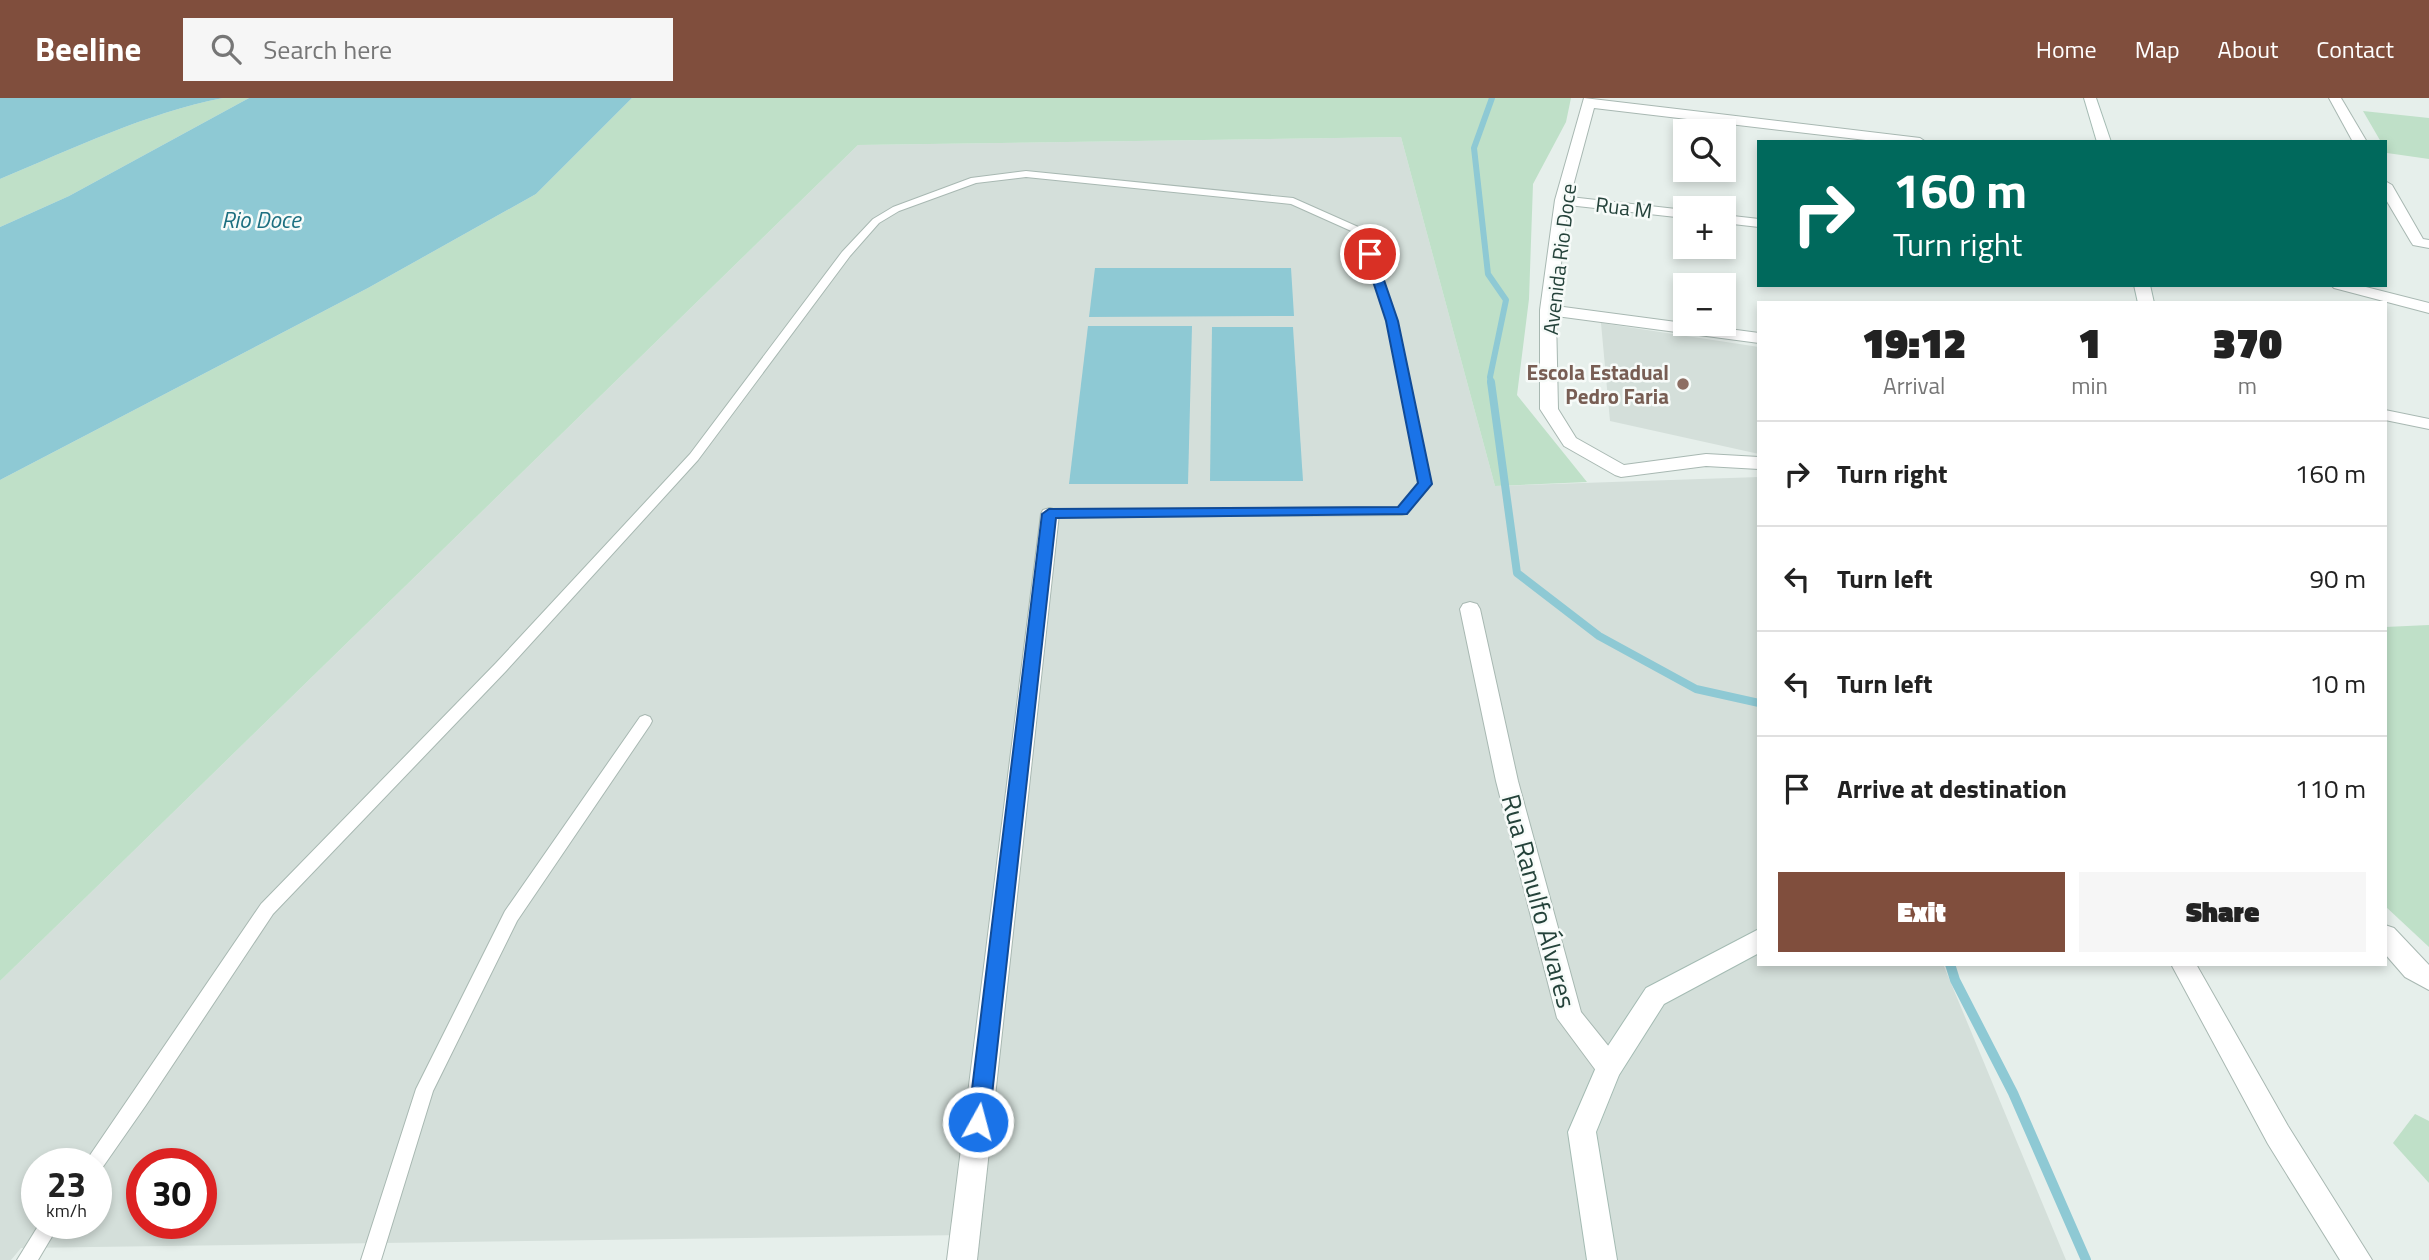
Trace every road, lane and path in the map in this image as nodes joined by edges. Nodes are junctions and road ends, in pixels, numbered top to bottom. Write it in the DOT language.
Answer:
graph roads {
  1 [pos="2090,98"];
  2 [pos="2335,98"];
  3 [pos="1589,101"];
  4 [pos="1904,140"];
  5 [pos="2103,140"];
  6 [pos="2359,140"];
  7 [pos="2387,188"];
  8 [pos="1562,200"];
  9 [pos="1673,213"];
  10 [pos="1736,220"];
  11 [pos="1757,223"];
  12 [pos="2424,243"];
  13 [pos="2347,287"];
  14 [pos="2429,308"];
  15 [pos="1548,310"];
  16 [pos="1757,338"];
  17 [pos="2387,415"];
  18 [pos="2429,424"];
  19 [pos="1757,463"];
  20 [pos="1049,514"];
  21 [pos="1470,609"];
  22 [pos="645,721"];
  23 [pos="2387,938"];
  24 [pos="1757,941"];
  25 [pos="2184,966"];
  26 [pos="2429,979"];
  27 [pos="1609,1067"];
  28 [pos="105,1148"];
  29 [pos="41,1239"];
  30 [pos="27,1260"];
  31 [pos="371,1260"];
  32 [pos="962,1260"];
  33 [pos="1602,1260"];
  34 [pos="2357,1260"];
  1 -- 5 [label="street"];
  2 -- 6 [label="street"];
  3 -- 4 [label="street"];
  3 -- 8 [label="street, Avenida Rio Doce"];
  7 -- 12 [label="street"];
  8 -- 9 [label="street, Rua M"];
  8 -- 15 [label="street, Avenida Rio Doce"];
  10 -- 11 [label="street"];
  13 -- 14 [label="street"];
  15 -- 16 [label="street"];
  15 -- 19 [label="street, Avenida Rio Doce"];
  17 -- 18 [label="street"];
  20 -- 28 [label="lane"];
  20 -- 32 [label="street"];
  21 -- 27 [label="street, Rua Ranulfo Álvares"];
  22 -- 31 [label="lane"];
  23 -- 26 [label="street"];
  24 -- 27 [label="street"];
  25 -- 34 [label="street"];
  27 -- 33 [label="street"];
  29 -- 30 [label="lane"];
}
